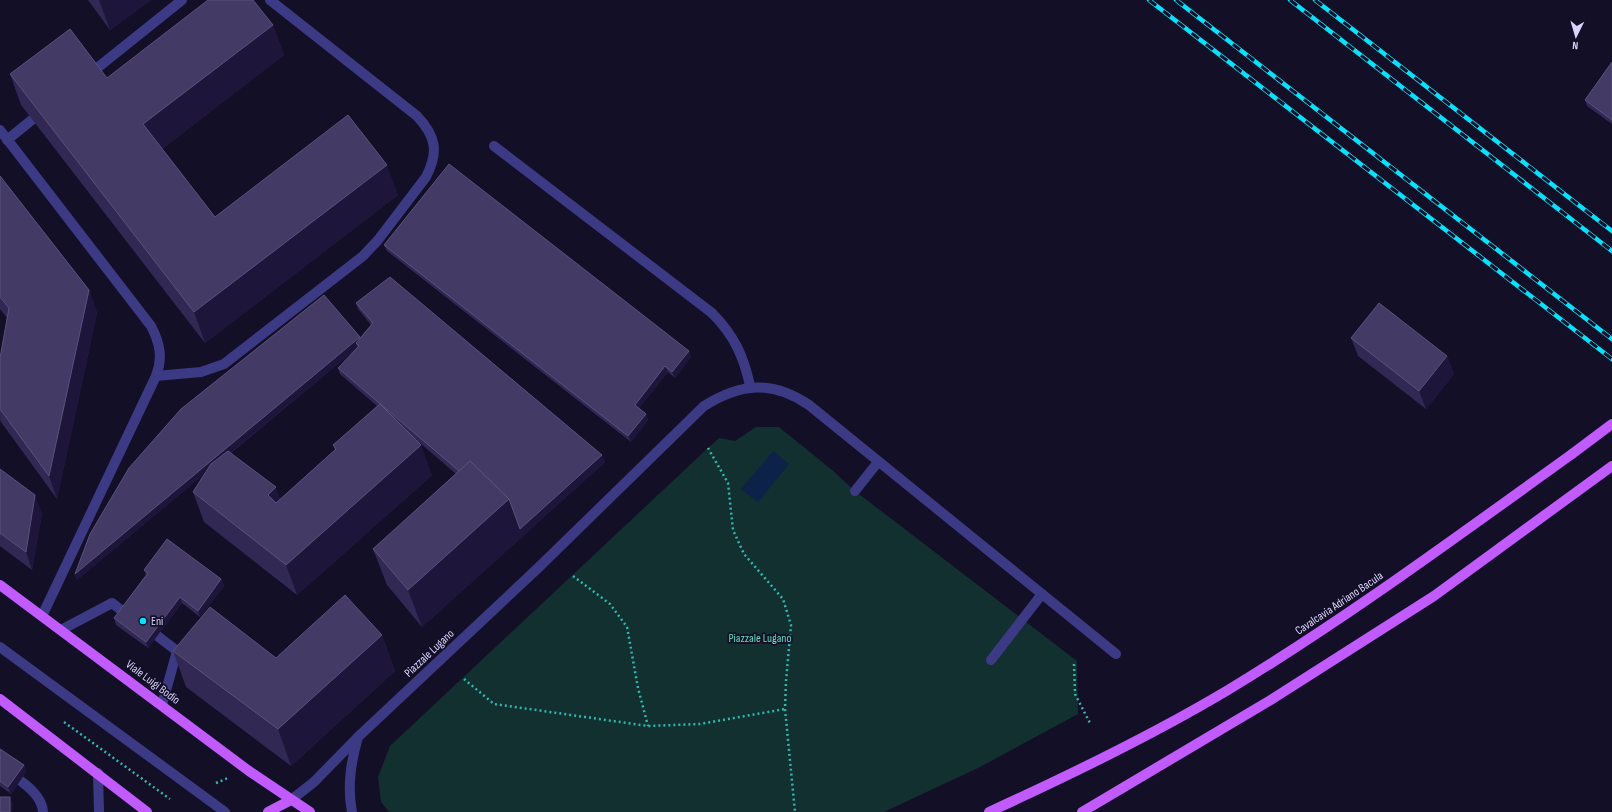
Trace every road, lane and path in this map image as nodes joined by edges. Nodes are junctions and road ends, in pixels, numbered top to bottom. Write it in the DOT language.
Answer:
graph roads {
  1 [pos="182,0"];
  2 [pos="270,0"];
  3 [pos="91,73"];
  4 [pos="33,119"];
  5 [pos="0,130"];
  6 [pos="7,140"];
  7 [pos="494,146"];
  8 [pos="156,376"];
  9 [pos="750,386"];
  10 [pos="1612,424"];
  11 [pos="708,448"];
  12 [pos="878,462"];
  13 [pos="1612,466"];
  14 [pos="855,491"];
  15 [pos="573,576"];
  16 [pos="0,585"];
  17 [pos="1042,594"];
  18 [pos="42,616"];
  19 [pos="61,630"];
  20 [pos="0,647"];
  21 [pos="1116,654"];
  22 [pos="991,660"];
  23 [pos="1074,664"];
  24 [pos="464,679"];
  25 [pos="0,699"];
  26 [pos="162,704"];
  27 [pos="786,709"];
  28 [pos="60,719"];
  29 [pos="1091,725"];
  30 [pos="648,726"];
  31 [pos="358,737"];
  32 [pos="0,766"];
  33 [pos="98,773"];
  34 [pos="1064,777"];
  35 [pos="228,778"];
  36 [pos="210,785"];
  37 [pos="175,797"];
  38 [pos="170,799"];
  39 [pos="291,800"];
  40 [pos="166,801"];
  41 [pos="43,812"];
  42 [pos="99,812"];
  43 [pos="147,812"];
  44 [pos="225,812"];
  45 [pos="268,812"];
  46 [pos="310,812"];
  47 [pos="352,812"];
  48 [pos="795,812"];
  49 [pos="989,812"];
  50 [pos="999,812"];
  51 [pos="1082,812"];
  1 -- 3 [label="street"];
  2 -- 8 [label="street"];
  4 -- 6 [label="street"];
  5 -- 6 [label="street"];
  6 -- 8 [label="street"];
  7 -- 9 [label="street"];
  8 -- 18 [label="street"];
  9 -- 12 [label="street, Piazzale Lugano"];
  9 -- 31 [label="street, Piazzale Lugano"];
  10 -- 34 [label="main road, Cavalcavia Adriano Bacula, bridge"];
  11 -- 27 [label="path"];
  12 -- 14 [label="street"];
  12 -- 17 [label="street, Piazzale Lugano"];
  13 -- 51 [label="main road"];
  15 -- 30 [label="path"];
  16 -- 18 [label="main road, Viale Luigi Bodio"];
  17 -- 21 [label="street, Piazzale Lugano"];
  17 -- 22 [label="street"];
  18 -- 19 [label="main road, Viale Luigi Bodio"];
  19 -- 26 [label="main road, Viale Luigi Bodio"];
  19 -- 26 [label="street"];
  20 -- 44 [label="street"];
  23 -- 29 [label="path"];
  24 -- 30 [label="path"];
  25 -- 33 [label="main road"];
  26 -- 39 [label="main road, Viale Luigi Bodio"];
  27 -- 30 [label="path"];
  27 -- 48 [label="path"];
  28 -- 38 [label="path"];
  31 -- 39 [label="street, Piazzale Lugano"];
  31 -- 47 [label="street"];
  32 -- 41 [label="street"];
  33 -- 42 [label="street"];
  33 -- 43 [label="main road"];
  34 -- 49 [label="main road"];
  34 -- 50 [label="street"];
  35 -- 36 [label="path"];
  37 -- 38 [label="path"];
  38 -- 40 [label="path"];
  39 -- 45 [label="main road, Piazzale Lugano"];
  39 -- 46 [label="main road"];
}
